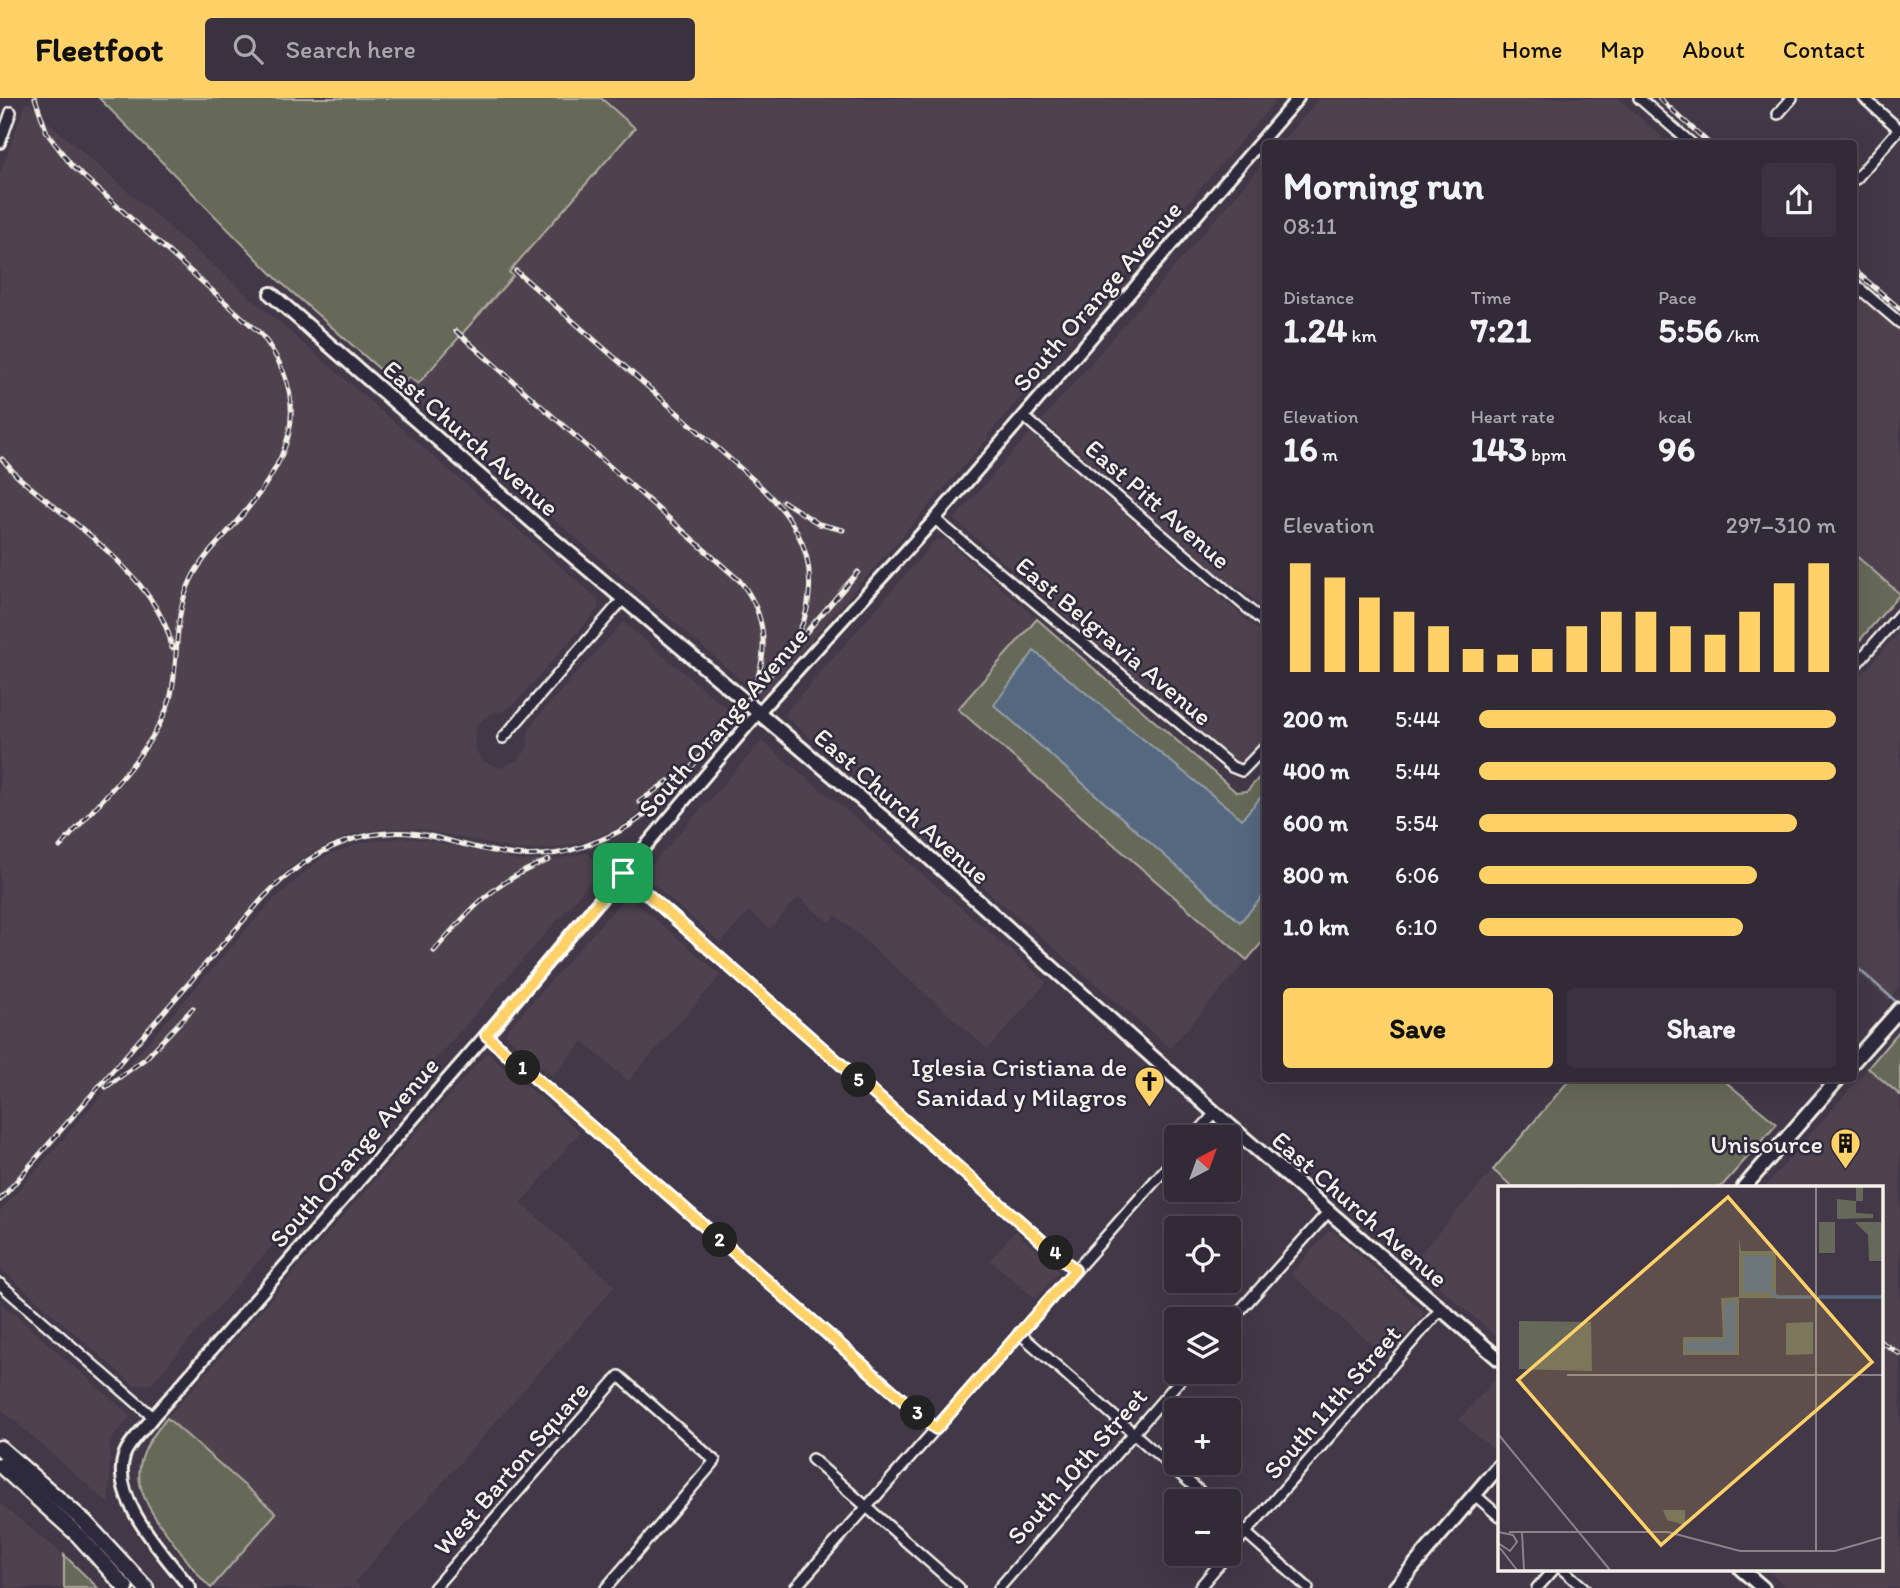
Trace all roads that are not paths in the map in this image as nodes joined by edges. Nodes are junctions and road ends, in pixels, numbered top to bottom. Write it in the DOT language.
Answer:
graph roads {
  1 [pos="1298,98"];
  2 [pos="1639,98"];
  3 [pos="1792,98"];
  4 [pos="1864,98"];
  5 [pos="11,112"];
  6 [pos="1778,114"];
  7 [pos="1899,129"];
  8 [pos="1687,140"];
  9 [pos="0,143"];
  10 [pos="1857,178"];
  11 [pos="1857,286"];
  12 [pos="271,294"];
  13 [pos="1900,323"];
  14 [pos="1023,416"];
  15 [pos="935,519"];
  16 [pos="624,598"];
  17 [pos="1900,614"];
  18 [pos="1262,620"];
  19 [pos="1857,662"];
  20 [pos="758,713"];
  21 [pos="503,738"];
  22 [pos="1262,750"];
  23 [pos="623,873"];
  24 [pos="1900,1011"];
  25 [pos="486,1035"];
  26 [pos="1857,1058"];
  27 [pos="1836,1082"];
  28 [pos="1215,1113"];
  29 [pos="1204,1125"];
  30 [pos="1164,1170"];
  31 [pos="1745,1186"];
  32 [pos="1329,1210"];
  33 [pos="1075,1270"];
  34 [pos="0,1284"];
  35 [pos="1241,1309"];
  36 [pos="1440,1310"];
  37 [pos="1019,1333"];
  38 [pos="1498,1358"];
  39 [pos="1175,1384"];
  40 [pos="153,1417"];
  41 [pos="936,1429"];
  42 [pos="1134,1431"];
  43 [pos="0,1448"];
  44 [pos="812,1459"];
  45 [pos="0,1465"];
  46 [pos="1498,1467"];
  47 [pos="1198,1489"];
  48 [pos="1475,1495"];
  49 [pos="867,1506"];
  50 [pos="1498,1515"];
  51 [pos="1241,1528"];
  52 [pos="81,1529"];
  53 [pos="1246,1532"];
  54 [pos="1241,1538"];
  55 [pos="1218,1566"];
  56 [pos="1553,1570"];
  57 [pos="1563,1570"];
  58 [pos="1742,1570"];
  59 [pos="611,1586"];
  60 [pos="126,1588"];
  61 [pos="146,1588"];
  62 [pos="190,1588"];
  63 [pos="434,1588"];
  64 [pos="795,1588"];
  65 [pos="959,1588"];
  66 [pos="999,1588"];
  67 [pos="1199,1588"];
  68 [pos="1308,1588"];
  69 [pos="1395,1588"];
  70 [pos="1537,1588"];
  71 [pos="1584,1588"];
  72 [pos="1763,1588"];
  1 -- 14 [label="street, South Orange Avenue"];
  2 -- 8 [label="street"];
  3 -- 6 [label="street"];
  4 -- 7 [label="street"];
  5 -- 9 [label="street"];
  7 -- 10 [label="street"];
  11 -- 13 [label="street"];
  12 -- 16 [label="main road, East Church Avenue"];
  14 -- 15 [label="street, South Orange Avenue"];
  14 -- 18 [label="street, East Pitt Avenue"];
  15 -- 20 [label="street, South Orange Avenue"];
  15 -- 22 [label="street, East Belgravia Avenue"];
  16 -- 20 [label="main road, East Church Avenue"];
  16 -- 21 [label="street"];
  17 -- 19 [label="street"];
  20 -- 23 [label="street, South Orange Avenue"];
  20 -- 28 [label="main road, East Church Avenue"];
  23 -- 25 [label="street, South Orange Avenue"];
  23 -- 33 [label="street"];
  24 -- 26 [label="main road"];
  25 -- 40 [label="street, South Orange Avenue"];
  25 -- 41 [label="street"];
  27 -- 31 [label="main road"];
  28 -- 29 [label="street"];
  28 -- 32 [label="main road, East Church Avenue"];
  30 -- 33 [label="street"];
  32 -- 35 [label="street"];
  32 -- 36 [label="main road, East Church Avenue"];
  33 -- 37 [label="street"];
  34 -- 40 [label="street"];
  36 -- 38 [label="main road, East Church Avenue"];
  36 -- 53 [label="street, South 11th Street"];
  37 -- 41 [label="street"];
  37 -- 42 [label="street"];
  39 -- 42 [label="street, South 10th Street"];
  40 -- 62 [label="street, South Orange Avenue"];
  41 -- 49 [label="street"];
  42 -- 47 [label="street"];
  42 -- 66 [label="street, South 10th Street"];
  43 -- 52 [label="main road"];
  44 -- 49 [label="street"];
  45 -- 52 [label="main road"];
  46 -- 48 [label="main road"];
  48 -- 50 [label="street"];
  48 -- 69 [label="main road"];
  49 -- 64 [label="street"];
  49 -- 65 [label="street"];
  51 -- 53 [label="street"];
  52 -- 60 [label="main road"];
  52 -- 61 [label="main road"];
  53 -- 54 [label="street, South 11th Street"];
  53 -- 68 [label="street"];
  55 -- 67 [label="street, South 11th Street"];
  56 -- 70 [label="street"];
  57 -- 71 [label="street"];
  58 -- 72 [label="main road"];
  59 -- 63 [label="street, West Barton Square"];
}
